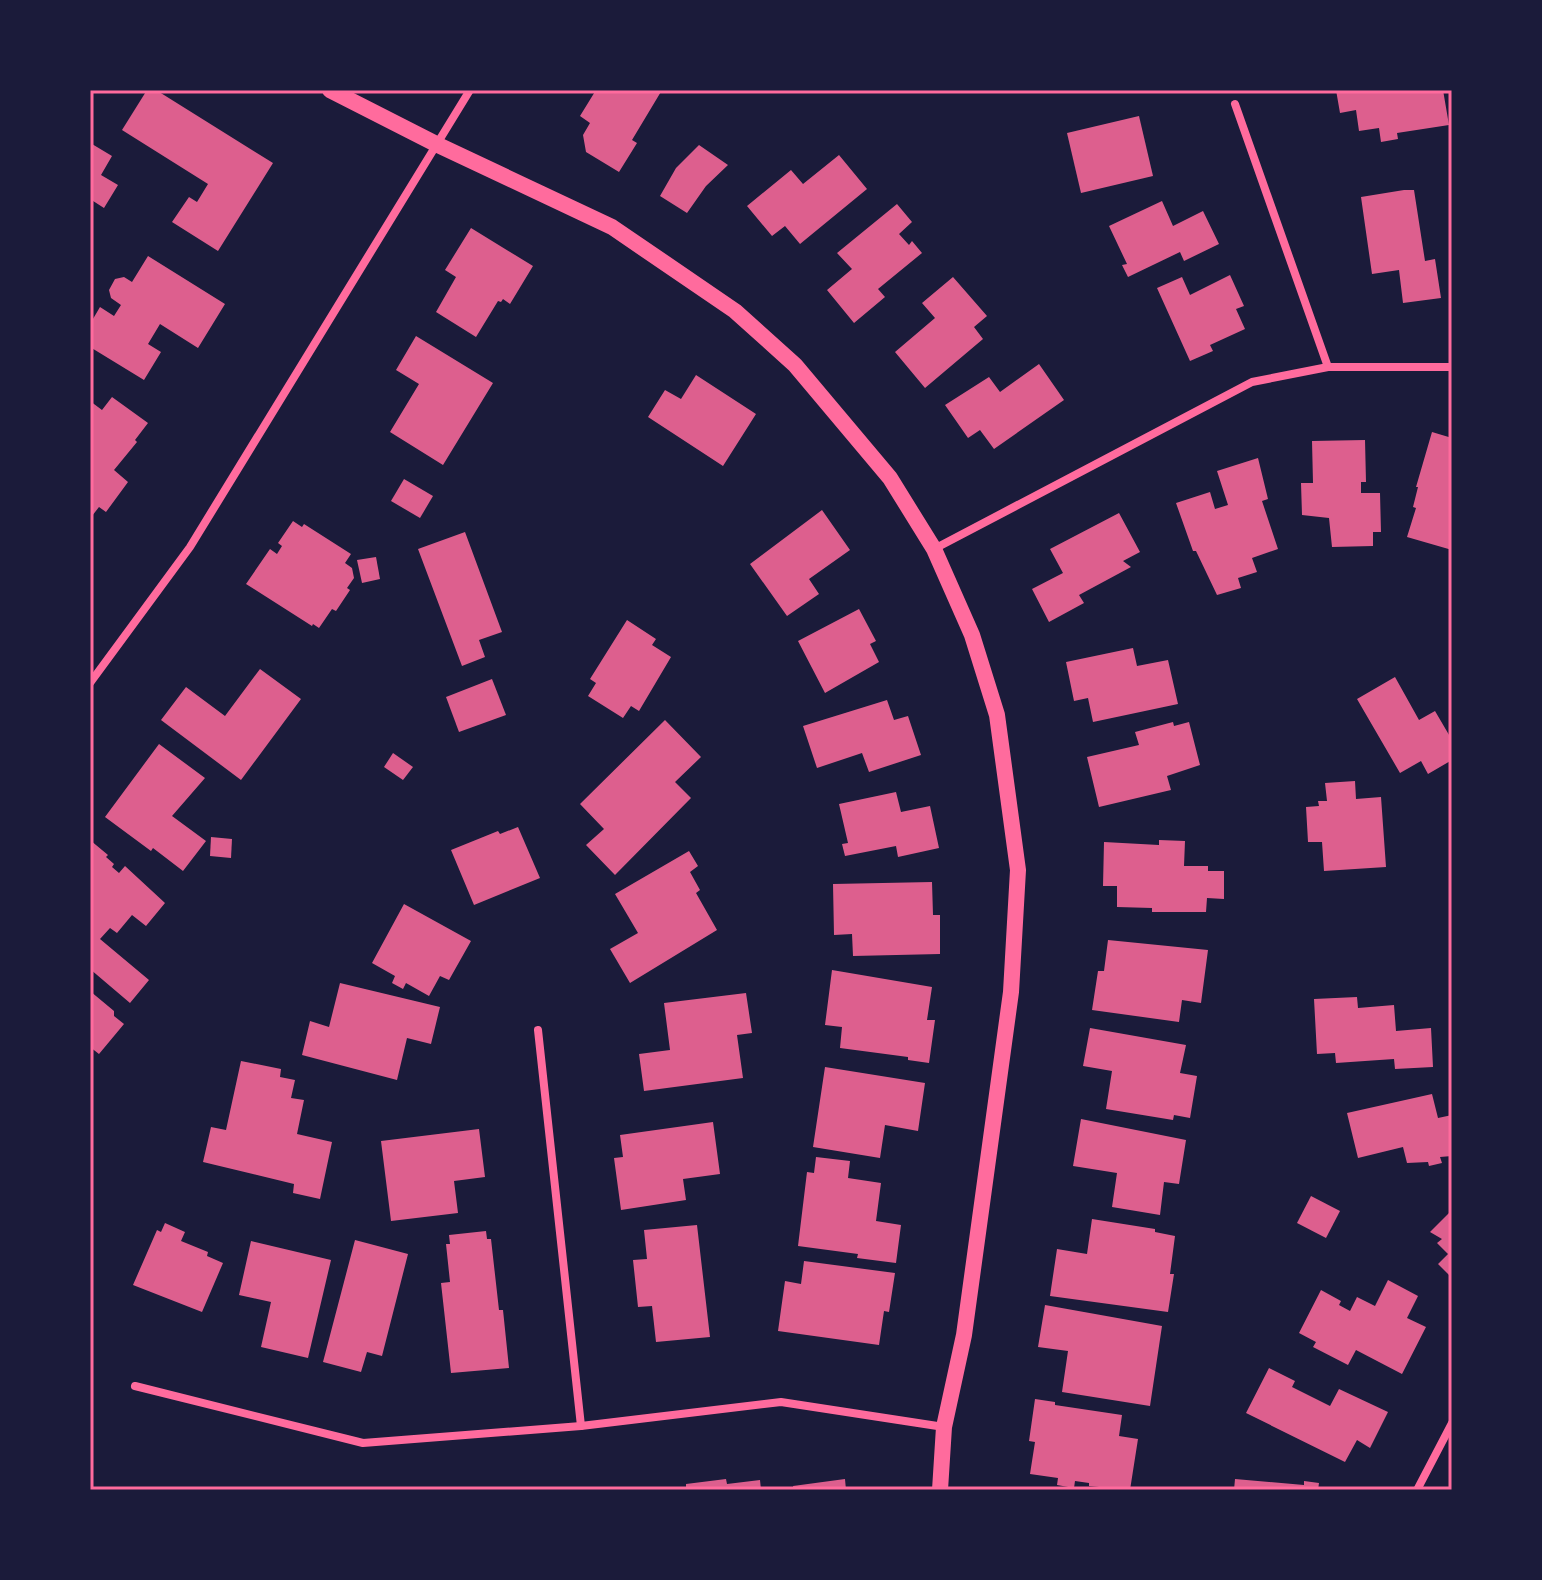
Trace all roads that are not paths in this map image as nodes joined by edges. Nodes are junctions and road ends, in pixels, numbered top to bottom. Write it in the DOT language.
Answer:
graph roads {
  1 [pos="330,90"];
  2 [pos="470,90"];
  3 [pos="1235,104"];
  4 [pos="438,145"];
  5 [pos="1328,367"];
  6 [pos="1452,367"];
  7 [pos="934,549"];
  8 [pos="90,683"];
  9 [pos="538,1030"];
  10 [pos="135,1386"];
  11 [pos="1452,1423"];
  12 [pos="581,1426"];
  13 [pos="944,1427"];
  14 [pos="940,1490"];
  15 [pos="1417,1490"];
  1 -- 4 [label="main road"];
  2 -- 4 [label="street"];
  3 -- 5 [label="street"];
  4 -- 7 [label="main road"];
  4 -- 8 [label="street"];
  5 -- 6 [label="street"];
  5 -- 7 [label="street"];
  7 -- 13 [label="main road"];
  9 -- 12 [label="street"];
  10 -- 12 [label="street"];
  11 -- 15 [label="street"];
  12 -- 13 [label="street"];
  13 -- 14 [label="main road"];
}
